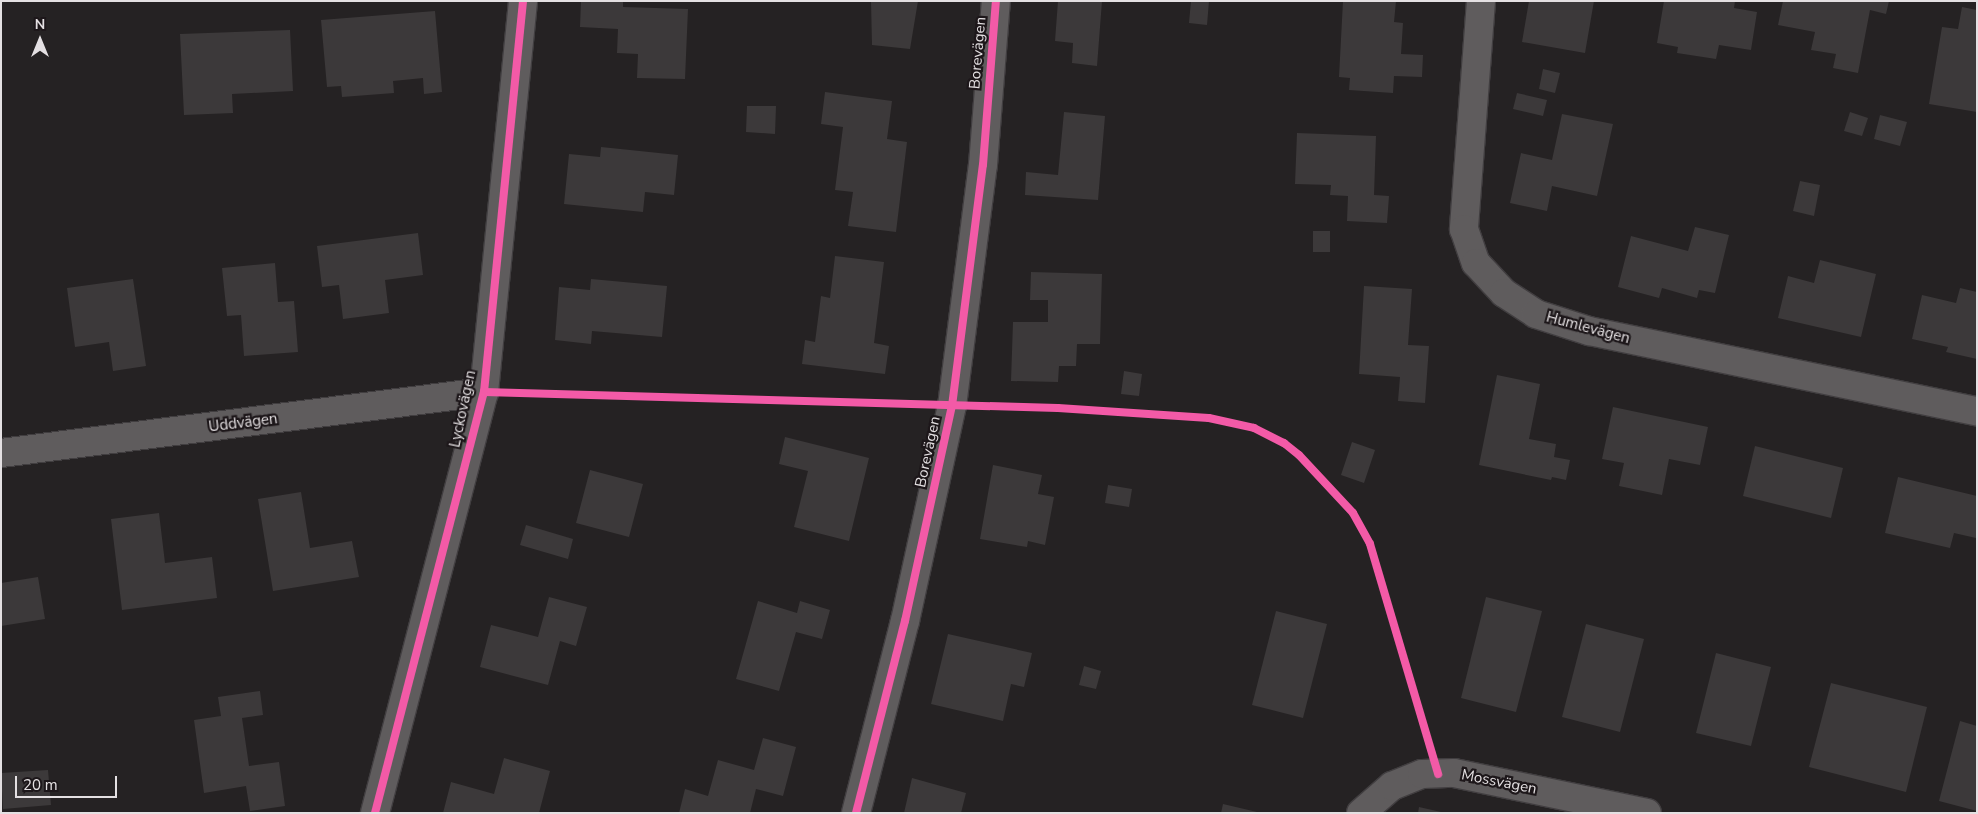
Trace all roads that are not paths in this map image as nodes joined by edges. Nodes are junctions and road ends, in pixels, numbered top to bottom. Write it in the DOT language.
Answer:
graph roads {
  1 [pos="523,1"];
  2 [pos="996,1"];
  3 [pos="1481,1"];
  4 [pos="484,392"];
  5 [pos="1977,411"];
  6 [pos="1,453"];
  7 [pos="375,813"];
  8 [pos="856,813"];
  9 [pos="1361,813"];
  10 [pos="1647,813"];
  1 -- 4 [label="street, Lyckovägen"];
  2 -- 8 [label="street, Borevägen"];
  3 -- 5 [label="street, Humlevägen"];
  4 -- 6 [label="street, Uddvägen"];
  4 -- 7 [label="street, Lyckovägen"];
  9 -- 10 [label="street, Mossvägen"];
}
